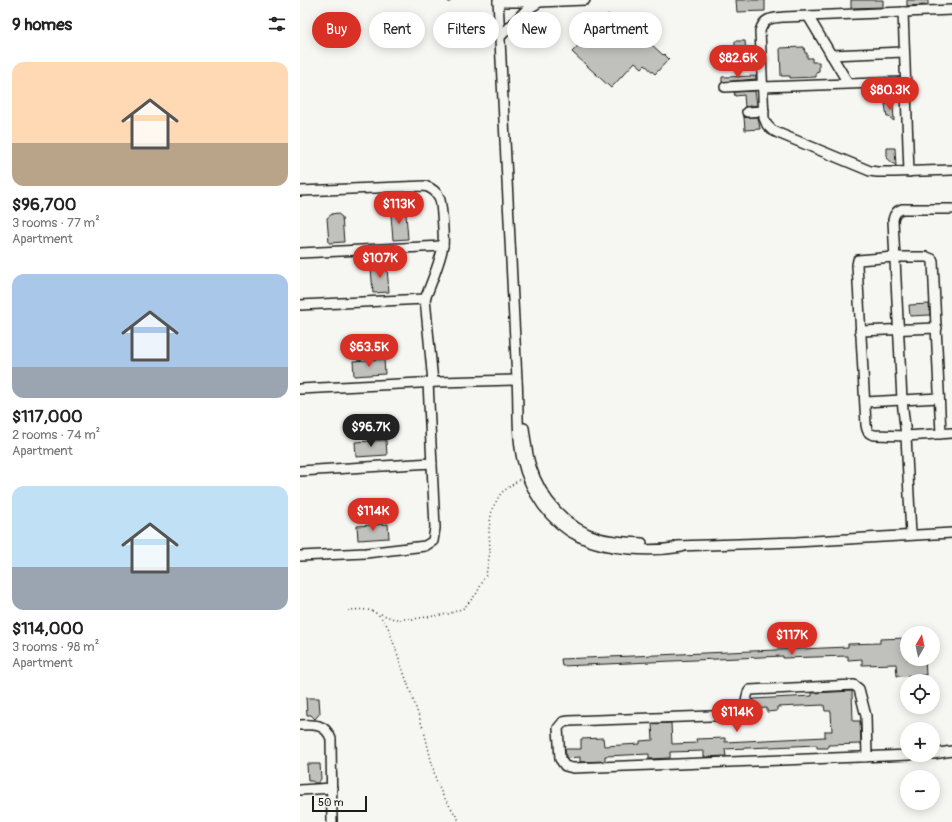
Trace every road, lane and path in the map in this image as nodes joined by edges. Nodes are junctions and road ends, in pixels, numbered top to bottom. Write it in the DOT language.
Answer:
graph roads {
  1 [pos="585,0"];
  2 [pos="498,1"];
  3 [pos="539,2"];
  4 [pos="952,10"];
  5 [pos="903,12"];
  6 [pos="808,16"];
  7 [pos="500,37"];
  8 [pos="904,52"];
  9 [pos="831,55"];
  10 [pos="905,82"];
  11 [pos="848,83"];
  12 [pos="762,86"];
  13 [pos="725,87"];
  14 [pos="764,111"];
  15 [pos="747,112"];
  16 [pos="952,170"];
  17 [pos="909,172"];
  18 [pos="300,191"];
  19 [pos="952,209"];
  20 [pos="443,246"];
  21 [pos="300,253"];
  22 [pos="894,257"];
  23 [pos="424,299"];
  24 [pos="300,305"];
  25 [pos="937,328"];
  26 [pos="898,330"];
  27 [pos="860,331"];
  28 [pos="517,380"];
  29 [pos="431,382"];
  30 [pos="300,389"];
  31 [pos="939,398"];
  32 [pos="902,400"];
  33 [pos="864,402"];
  34 [pos="518,405"];
  35 [pos="952,433"];
  36 [pos="941,434"];
  37 [pos="906,436"];
  38 [pos="432,463"];
  39 [pos="300,471"];
  40 [pos="527,475"];
  41 [pos="952,533"];
  42 [pos="911,535"];
  43 [pos="682,546"];
  44 [pos="300,556"];
  45 [pos="348,610"];
  46 [pos="379,614"];
  47 [pos="300,725"];
  48 [pos="952,751"];
  49 [pos="940,753"];
  50 [pos="900,755"];
  51 [pos="867,756"];
  52 [pos="332,788"];
  53 [pos="300,790"];
  54 [pos="332,822"];
  55 [pos="460,822"];
  1 -- 3 [label="street"];
  2 -- 3 [label="street"];
  2 -- 7 [label="street"];
  3 -- 7 [label="street"];
  4 -- 5 [label="street"];
  5 -- 6 [label="street"];
  5 -- 8 [label="street"];
  6 -- 9 [label="street"];
  6 -- 12 [label="street"];
  7 -- 28 [label="street"];
  8 -- 9 [label="street"];
  8 -- 10 [label="street"];
  9 -- 11 [label="street"];
  10 -- 11 [label="street"];
  10 -- 17 [label="street"];
  11 -- 12 [label="street"];
  12 -- 13 [label="street"];
  12 -- 14 [label="street"];
  14 -- 15 [label="street"];
  14 -- 17 [label="street"];
  16 -- 17 [label="street"];
  18 -- 20 [label="street"];
  19 -- 22 [label="street"];
  20 -- 21 [label="street"];
  20 -- 23 [label="street"];
  22 -- 25 [label="street"];
  22 -- 26 [label="street"];
  22 -- 27 [label="street"];
  23 -- 24 [label="street"];
  23 -- 29 [label="street"];
  25 -- 26 [label="street"];
  25 -- 31 [label="street"];
  26 -- 27 [label="street"];
  26 -- 32 [label="street"];
  27 -- 33 [label="street"];
  28 -- 29 [label="street"];
  28 -- 34 [label="street"];
  29 -- 30 [label="street"];
  29 -- 38 [label="street"];
  31 -- 32 [label="street"];
  31 -- 36 [label="street"];
  32 -- 33 [label="street"];
  32 -- 37 [label="street"];
  33 -- 37 [label="street"];
  34 -- 40 [label="street"];
  34 -- 43 [label="street"];
  35 -- 36 [label="street"];
  36 -- 37 [label="street"];
  37 -- 42 [label="street"];
  38 -- 39 [label="street"];
  38 -- 44 [label="street"];
  40 -- 43 [label="street"];
  40 -- 46 [label="path"];
  41 -- 42 [label="street"];
  42 -- 43 [label="street"];
  45 -- 46 [label="path"];
  46 -- 55 [label="path"];
  47 -- 52 [label="street"];
  48 -- 49 [label="street"];
  50 -- 51 [label="street"];
  51 -- 51 [label="street"];
  52 -- 53 [label="street"];
  52 -- 54 [label="street"];
}
